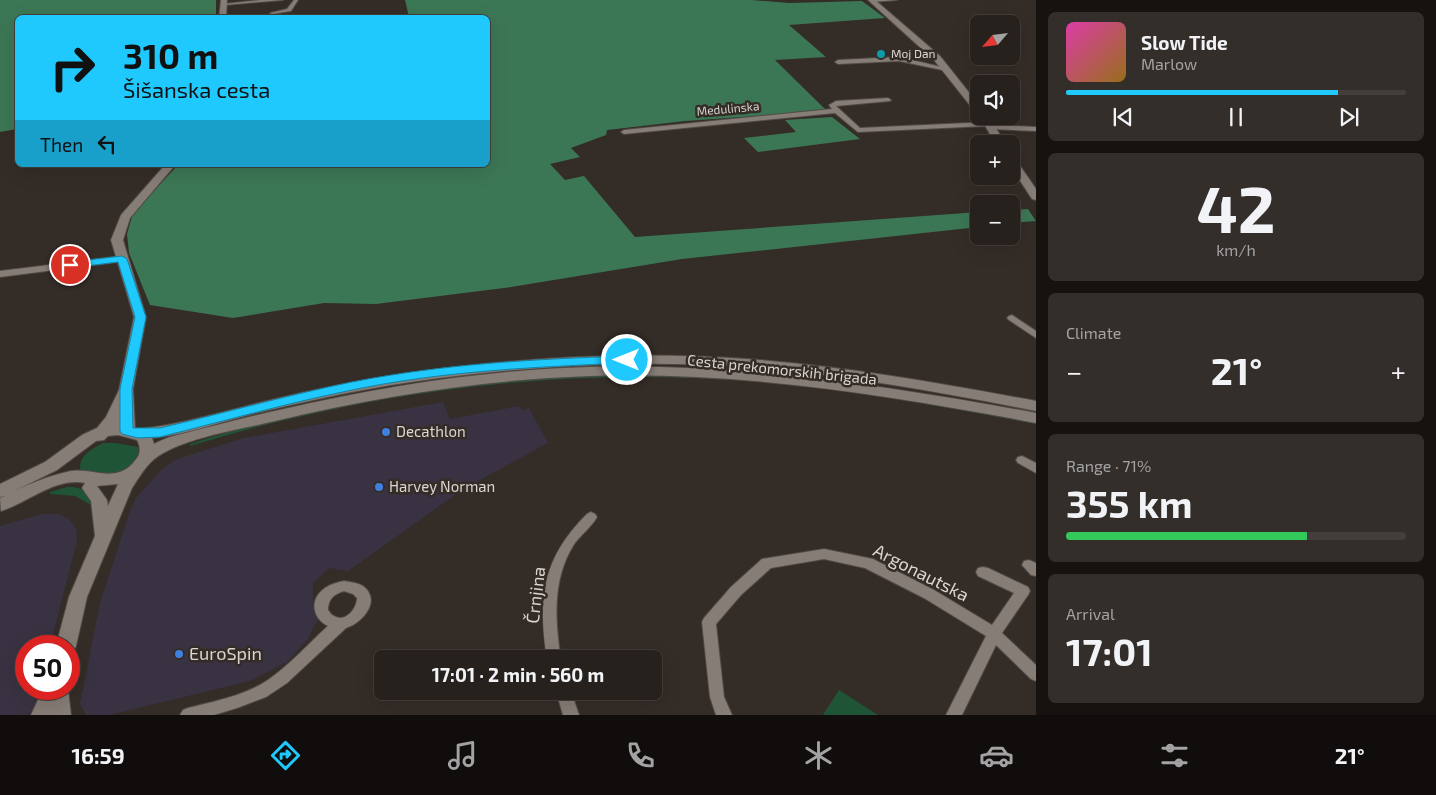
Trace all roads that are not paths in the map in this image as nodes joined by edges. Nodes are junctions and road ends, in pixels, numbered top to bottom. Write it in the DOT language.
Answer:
graph roads {
  1 [pos="281,0"];
  2 [pos="296,0"];
  3 [pos="871,0"];
  4 [pos="895,0"];
  5 [pos="225,2"];
  6 [pos="272,13"];
  7 [pos="223,15"];
  8 [pos="838,62"];
  9 [pos="947,69"];
  10 [pos="970,96"];
  11 [pos="888,100"];
  12 [pos="836,111"];
  13 [pos="970,123"];
  14 [pos="1008,125"];
  15 [pos="1036,129"];
  16 [pos="624,132"];
  17 [pos="168,167"];
  18 [pos="1020,173"];
  19 [pos="1036,197"];
  20 [pos="122,259"];
  21 [pos="0,274"];
  22 [pos="1012,318"];
  23 [pos="1036,335"];
  24 [pos="126,389"];
  25 [pos="1036,406"];
  26 [pos="1036,418"];
  27 [pos="204,428"];
  28 [pos="137,435"];
  29 [pos="98,437"];
  30 [pos="1022,460"];
  31 [pos="140,468"];
  32 [pos="1036,469"];
  33 [pos="75,473"];
  34 [pos="2,497"];
  35 [pos="591,517"];
  36 [pos="103,536"];
  37 [pos="983,572"];
  38 [pos="324,617"];
  39 [pos="342,623"];
  40 [pos="994,634"];
  41 [pos="69,635"];
  42 [pos="320,642"];
  43 [pos="553,650"];
  44 [pos="1036,674"];
  45 [pos="48,700"];
  46 [pos="59,700"];
  47 [pos="566,700"];
  48 [pos="41,715"];
  49 [pos="61,715"];
  50 [pos="188,715"];
  51 [pos="571,715"];
  52 [pos="724,715"];
  53 [pos="954,715"];
  1 -- 5 [label="street"];
  2 -- 6 [label="street"];
  3 -- 4 [label="street"];
  3 -- 9 [label="main road"];
  5 -- 7 [label="main road"];
  8 -- 9 [label="street"];
  9 -- 10 [label="main road"];
  11 -- 12 [label="street, Medulinska"];
  12 -- 13 [label="street"];
  12 -- 16 [label="street, Medulinska"];
  14 -- 15 [label="street"];
  17 -- 20 [label="main road"];
  18 -- 19 [label="main road"];
  20 -- 21 [label="street"];
  20 -- 24 [label="main road"];
  22 -- 23 [label="street"];
  24 -- 28 [label="main road"];
  24 -- 29 [label="main road"];
  25 -- 27 [label="main road, Cesta prekomorskih brigada"];
  26 -- 27 [label="main road, Cesta prekomorskih brigada"];
  27 -- 28 [label="main road, Cesta prekomorskih brigada"];
  27 -- 31 [label="main road, Cesta prekomorskih brigada"];
  28 -- 29 [label="main road, Cesta prekomorskih brigada"];
  28 -- 31 [label="main road"];
  29 -- 33 [label="main road"];
  30 -- 32 [label="street"];
  31 -- 33 [label="main road"];
  31 -- 36 [label="main road"];
  33 -- 34 [label="main road"];
  33 -- 34 [label="main road"];
  33 -- 36 [label="main road"];
  35 -- 43 [label="street, Črnjina"];
  36 -- 41 [label="main road"];
  37 -- 40 [label="street"];
  38 -- 39 [label="street"];
  38 -- 39 [label="street"];
  38 -- 42 [label="street"];
  39 -- 42 [label="street"];
  40 -- 44 [label="street, Argonautska"];
  40 -- 52 [label="street, Argonautska"];
  40 -- 53 [label="street"];
  42 -- 50 [label="street"];
  45 -- 48 [label="main road"];
  46 -- 49 [label="main road"];
  47 -- 51 [label="street"];
}
